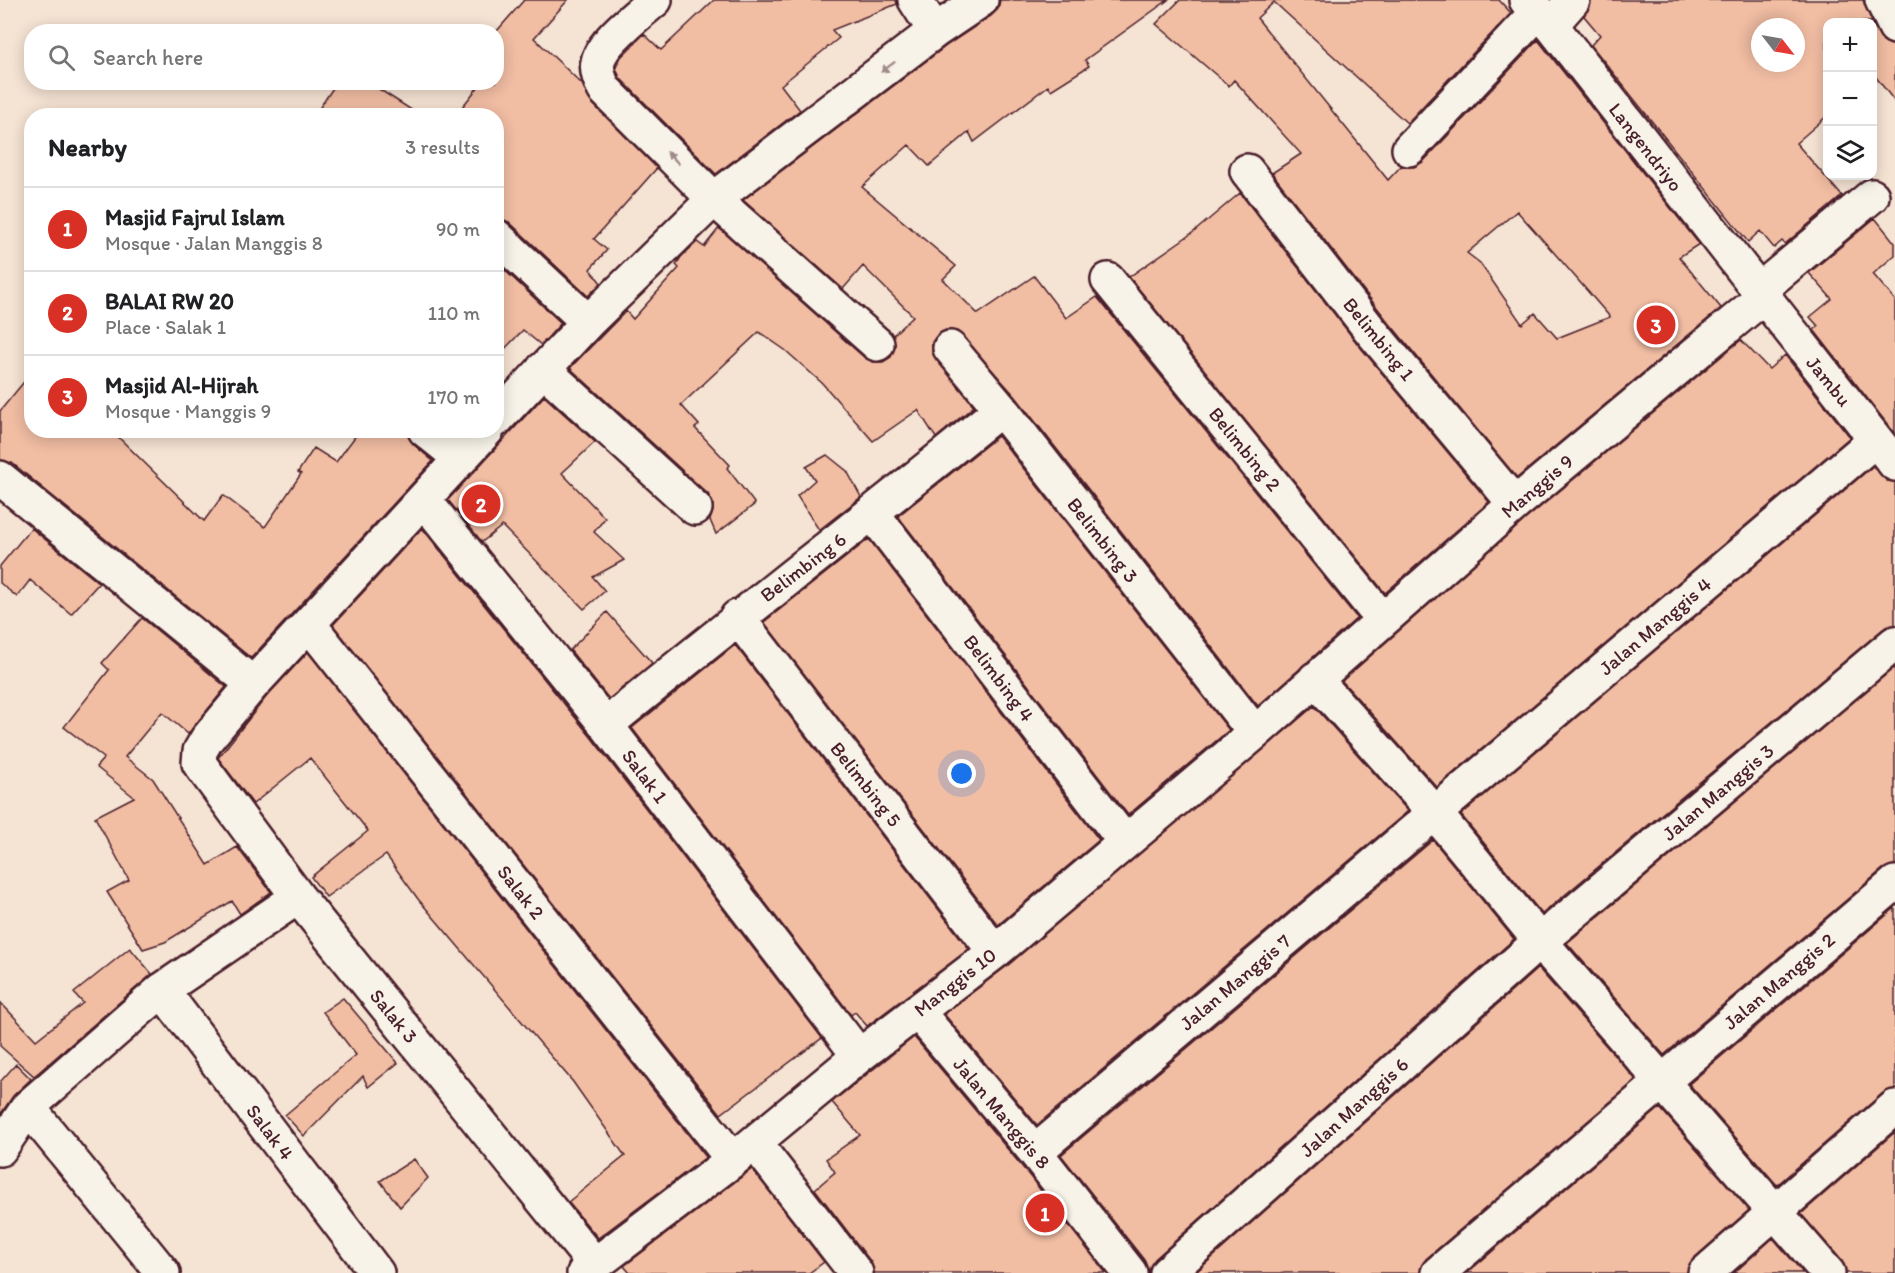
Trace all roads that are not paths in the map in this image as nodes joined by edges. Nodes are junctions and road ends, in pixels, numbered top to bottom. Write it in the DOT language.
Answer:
graph roads {
  1 [pos="655,0"];
  2 [pos="915,0"];
  3 [pos="981,0"];
  4 [pos="1573,0"];
  5 [pos="1882,0"];
  6 [pos="1538,12"];
  7 [pos="1895,27"];
  8 [pos="935,31"];
  9 [pos="1409,149"];
  10 [pos="1247,171"];
  11 [pos="1872,196"];
  12 [pos="714,199"];
  13 [pos="504,243"];
  14 [pos="1108,280"];
  15 [pos="1760,294"];
  16 [pos="588,322"];
  17 [pos="878,344"];
  18 [pos="950,348"];
  19 [pos="543,369"];
  20 [pos="1001,409"];
  21 [pos="504,411"];
  22 [pos="435,438"];
  23 [pos="480,438"];
  24 [pos="1885,452"];
  25 [pos="461,459"];
  26 [pos="0,478"];
  27 [pos="424,500"];
  28 [pos="1515,504"];
  29 [pos="695,508"];
  30 [pos="873,514"];
  31 [pos="737,617"];
  32 [pos="1382,619"];
  33 [pos="309,624"];
  34 [pos="1895,643"];
  35 [pos="1315,679"];
  36 [pos="253,684"];
  37 [pos="606,725"];
  38 [pos="1255,733"];
  39 [pos="1435,813"];
  40 [pos="1125,843"];
  41 [pos="1895,883"];
  42 [pos="298,897"];
  43 [pos="1540,941"];
  44 [pos="995,951"];
  45 [pos="162,990"];
  46 [pos="917,1011"];
  47 [pos="859,1056"];
  48 [pos="1662,1080"];
  49 [pos="28,1107"];
  50 [pos="1895,1107"];
  51 [pos="0,1149"];
  52 [pos="744,1151"];
  53 [pos="1035,1152"];
  54 [pos="1775,1211"];
  55 [pos="603,1266"];
  56 [pos="163,1273"];
  57 [pos="377,1273"];
  58 [pos="856,1273"];
  59 [pos="1130,1273"];
  60 [pos="1167,1273"];
  61 [pos="1438,1273"];
  62 [pos="1705,1273"];
  63 [pos="1828,1273"];
  12 -- 1 [label="street, one-way"];
  2 -- 8 [label="street"];
  3 -- 8 [label="street"];
  4 -- 6 [label="street"];
  5 -- 7 [label="street"];
  6 -- 9 [label="street"];
  6 -- 15 [label="street, Langendriyo"];
  8 -- 12 [label="street, one-way"];
  10 -- 28 [label="street, Belimbing 1"];
  11 -- 15 [label="street, Manggis 9"];
  12 -- 16 [label="street"];
  12 -- 17 [label="street"];
  13 -- 16 [label="street"];
  14 -- 32 [label="street, Belimbing 2"];
  15 -- 24 [label="street, Jambu"];
  15 -- 28 [label="street, Manggis 9"];
  16 -- 19 [label="street"];
  18 -- 20 [label="street, Belimbing 3"];
  19 -- 21 [label="street"];
  19 -- 29 [label="street"];
  20 -- 30 [label="street, Belimbing 6"];
  20 -- 38 [label="street, Belimbing 3"];
  22 -- 25 [label="street"];
  23 -- 25 [label="street"];
  24 -- 39 [label="street, Jalan Manggis 4"];
  25 -- 27 [label="street"];
  26 -- 36 [label="street"];
  27 -- 33 [label="street"];
  27 -- 37 [label="street, Salak 1"];
  28 -- 32 [label="street, Manggis 9"];
  30 -- 31 [label="street, Belimbing 6"];
  30 -- 40 [label="street, Belimbing 4"];
  31 -- 37 [label="street, Belimbing 6"];
  31 -- 44 [label="street, Belimbing 5"];
  32 -- 35 [label="street, Manggis 9"];
  33 -- 36 [label="street"];
  33 -- 52 [label="street, Salak 2"];
  34 -- 43 [label="street, Jalan Manggis 3"];
  35 -- 38 [label="street, Manggis 10"];
  35 -- 39 [label="street"];
  36 -- 42 [label="street, Salak 3"];
  37 -- 47 [label="street, Salak 1"];
  38 -- 40 [label="street, Manggis 10"];
  39 -- 43 [label="street"];
  39 -- 53 [label="street, Jalan Manggis 7"];
  40 -- 44 [label="street, Manggis 10"];
  41 -- 48 [label="street, Jalan Manggis 2"];
  42 -- 45 [label="street"];
  42 -- 55 [label="street, Salak 3"];
  43 -- 48 [label="street"];
  43 -- 60 [label="street, Jalan Manggis 6"];
  44 -- 46 [label="street, Manggis 10"];
  45 -- 49 [label="street"];
  45 -- 57 [label="street, Salak 4"];
  46 -- 47 [label="street, Manggis 10"];
  46 -- 53 [label="street, Jalan Manggis 8"];
  47 -- 52 [label="street, Manggis 10"];
  48 -- 54 [label="street"];
  48 -- 61 [label="street, Jalan Manggis 2"];
  49 -- 51 [label="street"];
  49 -- 56 [label="street"];
  50 -- 54 [label="street"];
  52 -- 55 [label="street, Manggis 10"];
  52 -- 58 [label="street, Salak 2"];
  53 -- 59 [label="street, Jalan Manggis 8"];
  54 -- 62 [label="street"];
  54 -- 63 [label="street"];
}
